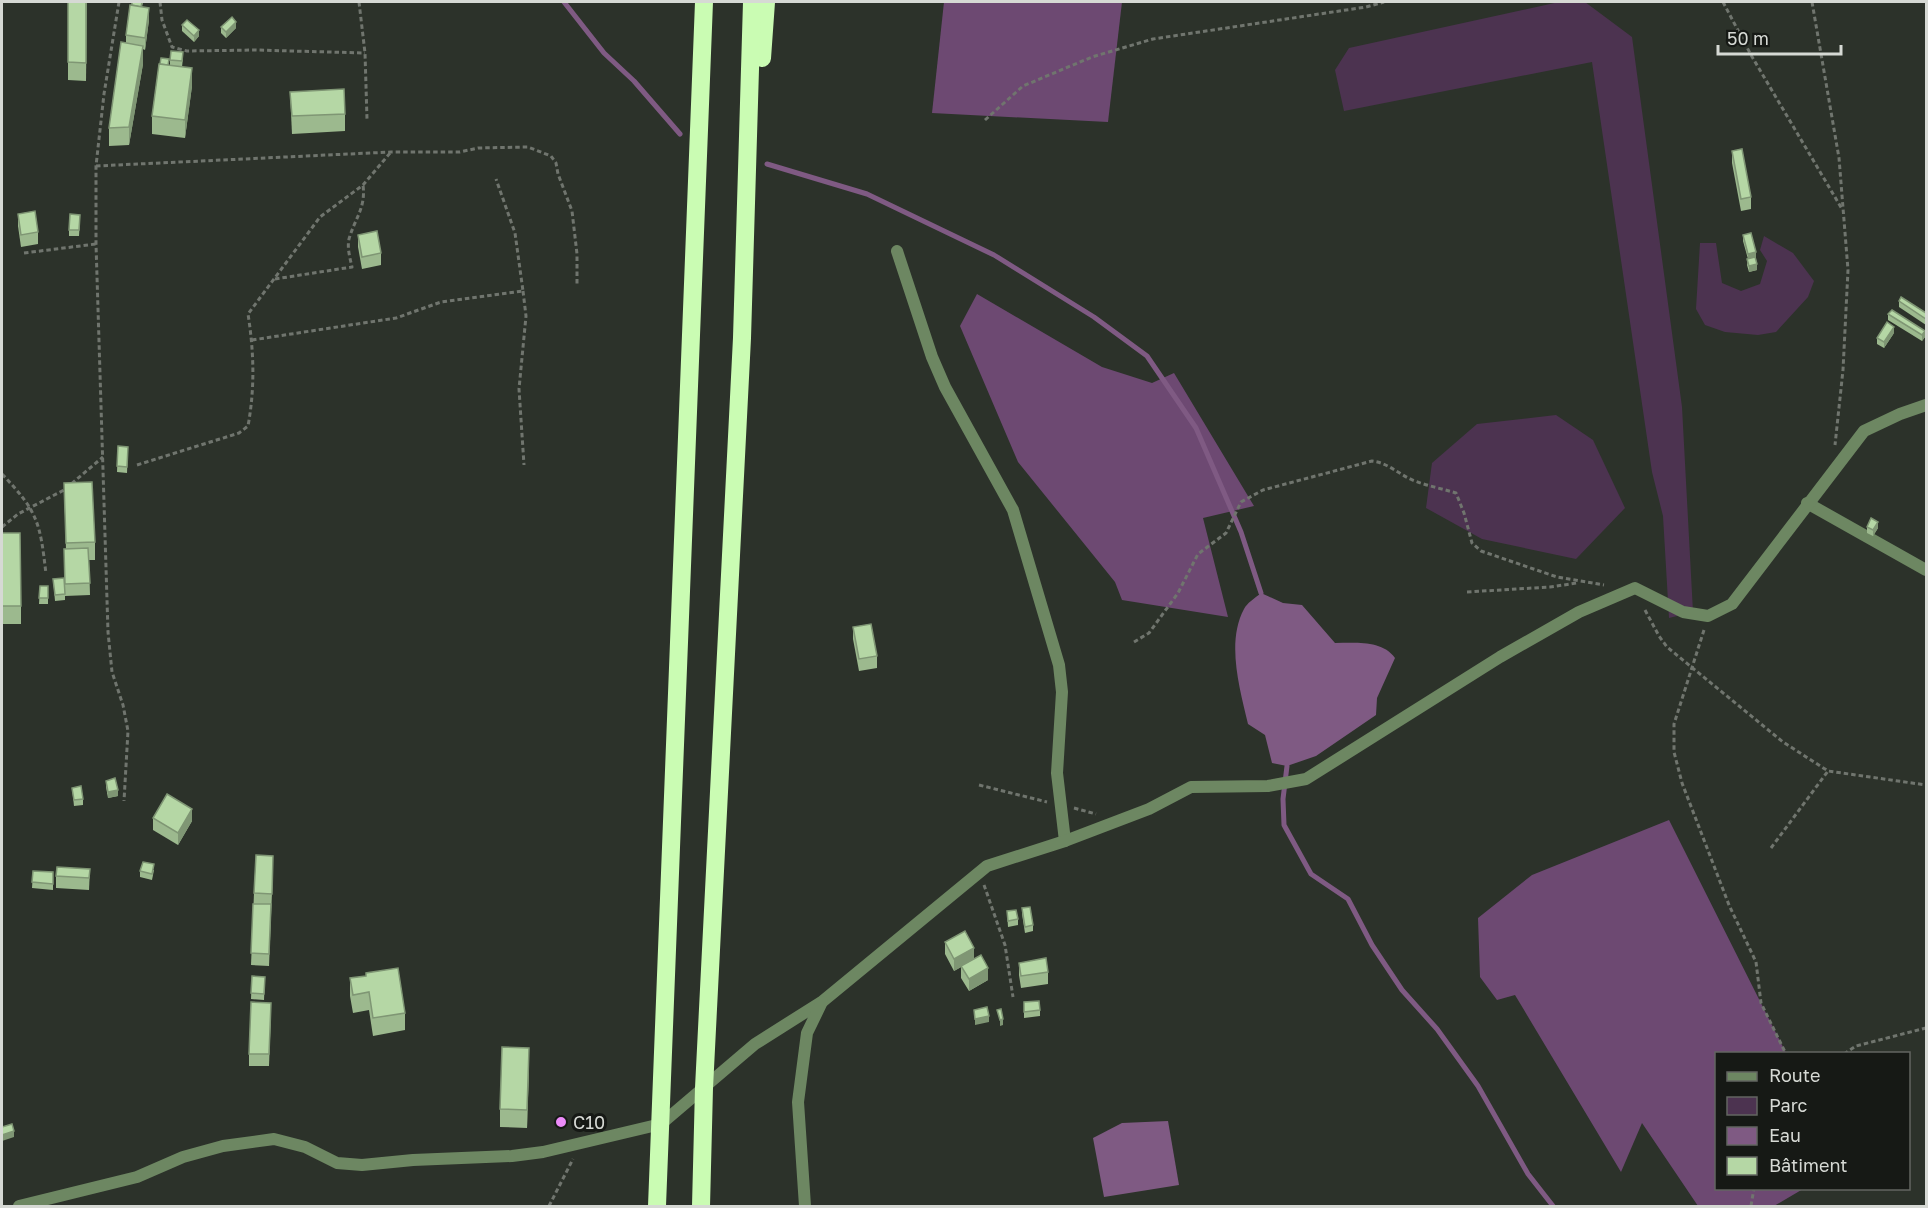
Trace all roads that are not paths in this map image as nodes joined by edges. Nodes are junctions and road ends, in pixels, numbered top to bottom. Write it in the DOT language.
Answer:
graph roads {
  1 [pos="692,2"];
  2 [pos="704,2"];
  3 [pos="752,2"];
  4 [pos="766,2"];
  5 [pos="897,251"];
  6 [pos="692,329"];
  7 [pos="742,338"];
  8 [pos="1926,405"];
  9 [pos="1807,503"];
  10 [pos="1926,570"];
  11 [pos="1065,841"];
  12 [pos="823,1001"];
  13 [pos="704,1088"];
  14 [pos="661,1124"];
  15 [pos="19,1206"];
  16 [pos="657,1206"];
  17 [pos="700,1206"];
  18 [pos="805,1206"];
  1 -- 6 [label="highway"];
  2 -- 6 [label="highway"];
  3 -- 7 [label="highway"];
  4 -- 7 [label="highway"];
  5 -- 11 [label="street"];
  6 -- 14 [label="highway"];
  7 -- 13 [label="highway"];
  8 -- 9 [label="street"];
  9 -- 10 [label="street"];
  9 -- 11 [label="street"];
  11 -- 12 [label="street"];
  12 -- 13 [label="street"];
  12 -- 18 [label="street"];
  13 -- 14 [label="street"];
  13 -- 17 [label="highway"];
  14 -- 15 [label="street"];
  14 -- 16 [label="highway"];
}
